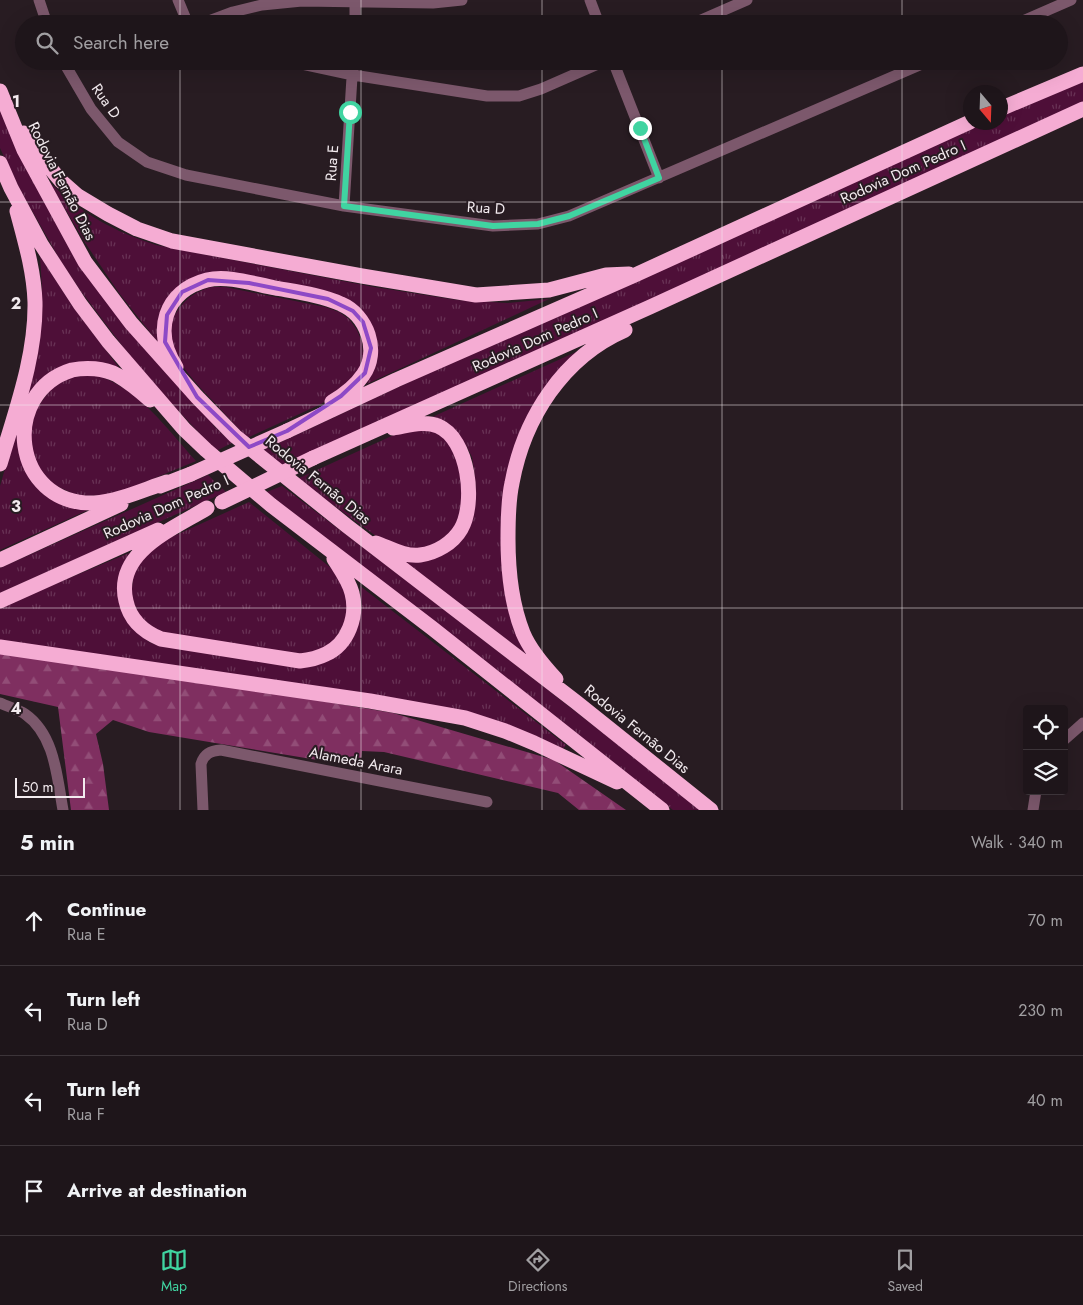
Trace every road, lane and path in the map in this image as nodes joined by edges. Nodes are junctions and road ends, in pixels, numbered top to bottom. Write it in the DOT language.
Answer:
graph roads {
  1 [pos="39,0"];
  2 [pos="178,0"];
  3 [pos="462,0"];
  4 [pos="590,0"];
  5 [pos="747,0"];
  6 [pos="1071,0"];
  7 [pos="356,2"];
  8 [pos="44,15"];
  9 [pos="184,15"];
  10 [pos="225,15"];
  11 [pos="355,15"];
  12 [pos="596,15"];
  13 [pos="713,15"];
  14 [pos="1037,15"];
  15 [pos="68,70"];
  16 [pos="330,70"];
  17 [pos="353,70"];
  18 [pos="584,70"];
  19 [pos="617,70"];
  20 [pos="909,70"];
  21 [pos="1083,74"];
  22 [pos="353,75"];
  23 [pos="2,96"];
  24 [pos="1008,106"];
  25 [pos="1083,109"];
  26 [pos="963,125"];
  27 [pos="0,163"];
  28 [pos="659,178"];
  29 [pos="11,188"];
  30 [pos="344,206"];
  31 [pos="635,275"];
  32 [pos="650,307"];
  33 [pos="197,397"];
  34 [pos="292,428"];
  35 [pos="184,429"];
  36 [pos="371,432"];
  37 [pos="0,464"];
  38 [pos="167,482"];
  39 [pos="208,508"];
  40 [pos="346,526"];
  41 [pos="327,549"];
  42 [pos="0,560"];
  43 [pos="0,601"];
  44 [pos="0,647"];
  45 [pos="576,702"];
  46 [pos="0,703"];
  47 [pos="1083,723"];
  48 [pos="1068,736"];
  49 [pos="1035,795"];
  50 [pos="644,796"];
  51 [pos="486,802"];
  52 [pos="63,810"];
  53 [pos="203,810"];
  54 [pos="662,810"];
  55 [pos="711,810"];
  56 [pos="1033,810"];
  1 -- 8 [label="street"];
  2 -- 9 [label="street"];
  3 -- 7 [label="street"];
  4 -- 12 [label="street"];
  5 -- 13 [label="street"];
  6 -- 14 [label="street"];
  7 -- 10 [label="street"];
  7 -- 11 [label="street"];
  15 -- 30 [label="street, Rua D"];
  16 -- 22 [label="street"];
  17 -- 22 [label="street, Rua E"];
  18 -- 22 [label="street"];
  19 -- 28 [label="street"];
  20 -- 28 [label="street, Rua D"];
  21 -- 24 [label="highway"];
  22 -- 30 [label="street, Rua E"];
  23 -- 31 [label="highway"];
  23 -- 33 [label="highway, Rodovia Fernão Dias"];
  25 -- 32 [label="highway, Rodovia Dom Pedro I"];
  26 -- 31 [label="highway, Rodovia Dom Pedro I"];
  27 -- 29 [label="highway"];
  28 -- 30 [label="street, Rua D"];
  29 -- 35 [label="highway"];
  29 -- 37 [label="highway"];
  31 -- 34 [label="highway, Rodovia Dom Pedro I"];
  32 -- 36 [label="highway, Rodovia Dom Pedro I"];
  32 -- 45 [label="highway"];
  33 -- 34 [label="highway"];
  33 -- 40 [label="highway, Rodovia Fernão Dias"];
  34 -- 38 [label="highway, Rodovia Dom Pedro I, bridge"];
  35 -- 38 [label="highway"];
  35 -- 41 [label="highway"];
  36 -- 39 [label="highway, Rodovia Dom Pedro I, bridge"];
  36 -- 40 [label="highway"];
  38 -- 42 [label="highway, Rodovia Dom Pedro I"];
  39 -- 41 [label="highway"];
  39 -- 43 [label="highway, Rodovia Dom Pedro I"];
  40 -- 45 [label="highway, Rodovia Fernão Dias"];
  41 -- 50 [label="highway"];
  44 -- 50 [label="highway"];
  45 -- 55 [label="highway, Rodovia Fernão Dias"];
  46 -- 52 [label="street"];
  47 -- 48 [label="street"];
  49 -- 56 [label="street"];
  50 -- 54 [label="highway"];
  51 -- 53 [label="street, Alameda Arara"];
}
